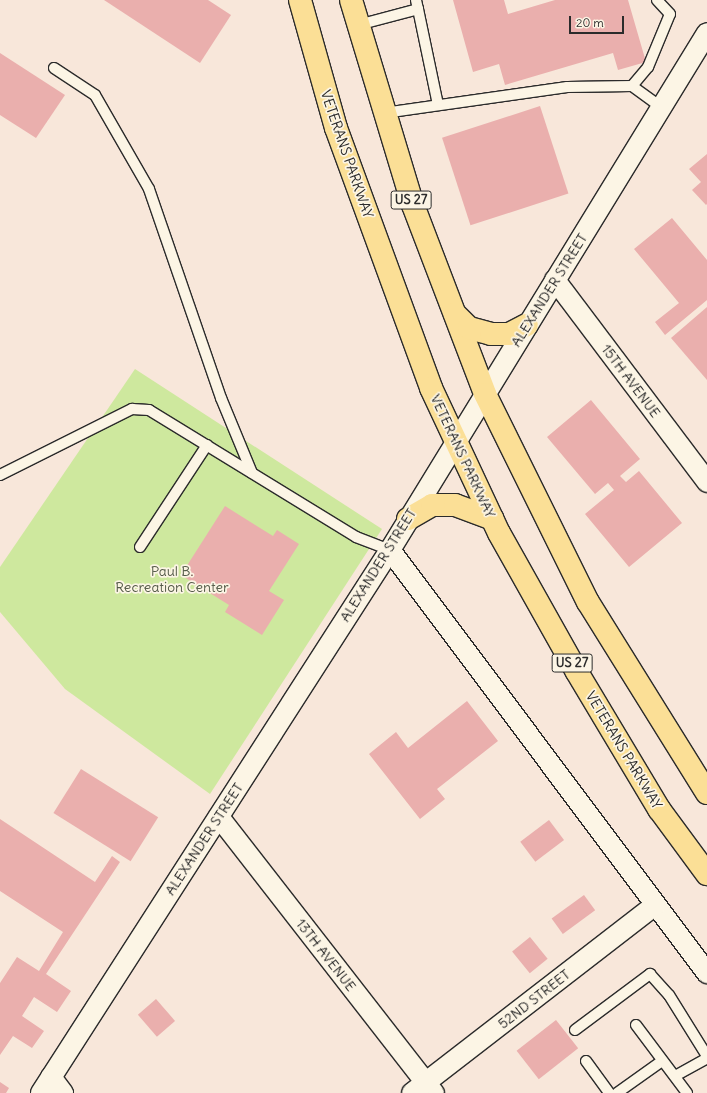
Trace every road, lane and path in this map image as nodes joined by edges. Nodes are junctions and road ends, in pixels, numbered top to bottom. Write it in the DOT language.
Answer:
graph roads {
  1 [pos="300,0"];
  2 [pos="351,0"];
  3 [pos="657,0"];
  4 [pos="417,4"];
  5 [pos="358,25"];
  6 [pos="707,33"];
  7 [pos="54,68"];
  8 [pos="632,86"];
  9 [pos="438,105"];
  10 [pos="662,107"];
  11 [pos="384,113"];
  12 [pos="555,280"];
  13 [pos="454,314"];
  14 [pos="527,325"];
  15 [pos="485,394"];
  16 [pos="457,442"];
  17 [pos="206,445"];
  18 [pos="252,473"];
  19 [pos="0,475"];
  20 [pos="707,482"];
  21 [pos="408,519"];
  22 [pos="493,519"];
  23 [pos="140,547"];
  24 [pos="390,550"];
  25 [pos="707,793"];
  26 [pos="219,817"];
  27 [pos="707,874"];
  28 [pos="655,905"];
  29 [pos="707,974"];
  30 [pos="636,1025"];
  31 [pos="576,1030"];
  32 [pos="707,1057"];
  33 [pos="586,1061"];
  34 [pos="662,1061"];
  35 [pos="675,1076"];
  36 [pos="46,1085"];
  37 [pos="424,1090"];
  38 [pos="63,1093"];
  39 [pos="609,1093"];
  40 [pos="617,1093"];
  41 [pos="688,1093"];
  1 -- 16 [label="main road, VETERANS PARKWAY / US 27"];
  2 -- 5 [label="main road, US 27"];
  3 -- 8 [label="lane"];
  4 -- 5 [label="lane"];
  4 -- 9 [label="lane"];
  5 -- 11 [label="main road, US 27"];
  6 -- 10 [label="street, ALEXANDER STREET"];
  7 -- 18 [label="lane"];
  8 -- 9 [label="lane"];
  8 -- 10 [label="lane"];
  9 -- 11 [label="lane"];
  10 -- 12 [label="street, ALEXANDER STREET"];
  11 -- 13 [label="main road, US 27"];
  12 -- 14 [label="street, ALEXANDER STREET"];
  12 -- 20 [label="street, 15TH AVENUE"];
  13 -- 14 [label="main road"];
  13 -- 15 [label="main road, US 27"];
  14 -- 15 [label="street, ALEXANDER STREET"];
  15 -- 16 [label="street, ALEXANDER STREET"];
  15 -- 25 [label="main road, US 27"];
  16 -- 21 [label="street, ALEXANDER STREET"];
  16 -- 22 [label="main road, VETERANS PARKWAY / US 27"];
  17 -- 18 [label="lane"];
  17 -- 19 [label="lane"];
  17 -- 23 [label="lane"];
  18 -- 24 [label="lane"];
  21 -- 22 [label="main road"];
  21 -- 24 [label="street, ALEXANDER STREET"];
  22 -- 27 [label="main road, VETERANS PARKWAY / US 27"];
  24 -- 26 [label="street, ALEXANDER STREET"];
  24 -- 28 [label="street"];
  26 -- 36 [label="street, ALEXANDER STREET"];
  26 -- 37 [label="street, 13TH AVENUE"];
  28 -- 29 [label="street"];
  28 -- 37 [label="street, 52ND STREET"];
  30 -- 34 [label="lane"];
  31 -- 32 [label="lane"];
  32 -- 35 [label="lane"];
  33 -- 39 [label="lane"];
  34 -- 35 [label="lane"];
  34 -- 40 [label="lane"];
  35 -- 41 [label="lane"];
  36 -- 38 [label="street"];
}
